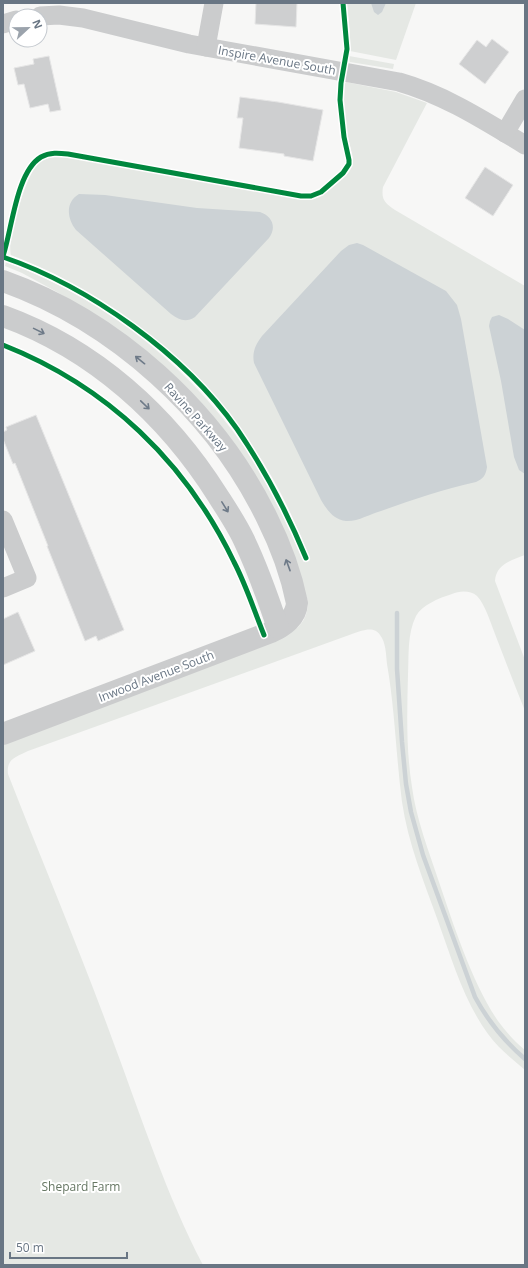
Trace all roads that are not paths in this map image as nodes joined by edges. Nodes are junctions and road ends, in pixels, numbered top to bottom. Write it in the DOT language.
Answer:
graph roads {
  1 [pos="214,3"];
  2 [pos="48,16"];
  3 [pos="206,47"];
  4 [pos="525,99"];
  5 [pos="505,133"];
  6 [pos="525,145"];
  7 [pos="3,281"];
  8 [pos="3,316"];
  9 [pos="3,520"];
  10 [pos="3,588"];
  11 [pos="297,603"];
  12 [pos="278,628"];
  13 [pos="3,734"];
  1 -- 3 [label="street"];
  2 -- 3 [label="street, Inspire Avenue South"];
  3 -- 5 [label="street, Inspire Avenue South"];
  4 -- 5 [label="street"];
  5 -- 6 [label="street, Inspire Avenue South"];
  11 -- 7 [label="street, Ravine Parkway, one-way"];
  8 -- 12 [label="street, one-way"];
  9 -- 10 [label="street"];
  11 -- 12 [label="street, Inwood Avenue South"];
  12 -- 13 [label="street, Inwood Avenue South"];
}
